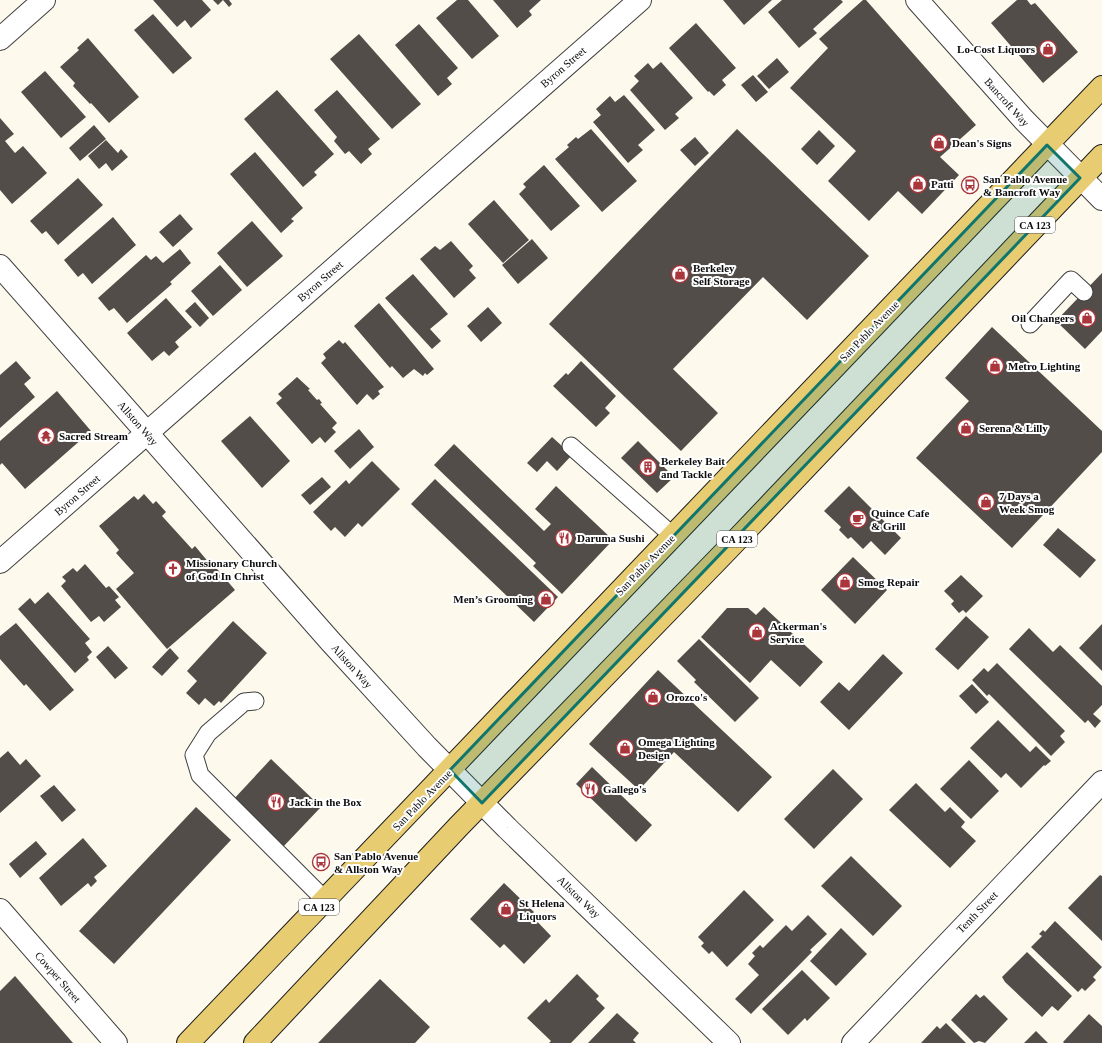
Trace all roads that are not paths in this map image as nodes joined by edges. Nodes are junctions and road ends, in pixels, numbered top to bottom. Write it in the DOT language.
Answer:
graph roads {
  1 [pos="44,0"];
  2 [pos="640,0"];
  3 [pos="917,0"];
  4 [pos="0,39"];
  5 [pos="1102,87"];
  6 [pos="1047,145"];
  7 [pos="1102,156"];
  8 [pos="1080,178"];
  9 [pos="1102,199"];
  10 [pos="0,266"];
  11 [pos="1084,292"];
  12 [pos="1030,324"];
  13 [pos="147,433"];
  14 [pos="572,446"];
  15 [pos="673,536"];
  16 [pos="0,562"];
  17 [pos="255,701"];
  18 [pos="450,770"];
  19 [pos="1102,782"];
  20 [pos="482,803"];
  21 [pos="325,900"];
  22 [pos="0,910"];
  23 [pos="116,1043"];
  24 [pos="188,1043"];
  25 [pos="255,1043"];
  26 [pos="729,1043"];
  27 [pos="853,1043"];
  1 -- 4 [label="street"];
  2 -- 13 [label="street, Byron Street"];
  3 -- 6 [label="street, Bancroft Way"];
  5 -- 6 [label="main road, San Pablo Avenue / CA 123"];
  6 -- 8 [label="street, Bancroft Way"];
  6 -- 15 [label="main road, San Pablo Avenue / CA 123"];
  7 -- 8 [label="main road, CA 123"];
  8 -- 9 [label="street, Bancroft Way"];
  8 -- 20 [label="main road, CA 123"];
  10 -- 13 [label="street, Allston Way"];
  11 -- 12 [label="lane"];
  13 -- 16 [label="street, Byron Street"];
  13 -- 18 [label="street, Allston Way"];
  14 -- 15 [label="lane"];
  15 -- 18 [label="main road, San Pablo Avenue / CA 123"];
  17 -- 21 [label="lane"];
  18 -- 20 [label="street, Allston Way"];
  18 -- 21 [label="main road, San Pablo Avenue / CA 123"];
  19 -- 27 [label="street, Tenth Street"];
  20 -- 25 [label="main road, CA 123"];
  20 -- 26 [label="street, Allston Way"];
  21 -- 24 [label="main road, San Pablo Avenue / CA 123"];
  22 -- 23 [label="street, Cowper Street"];
}
